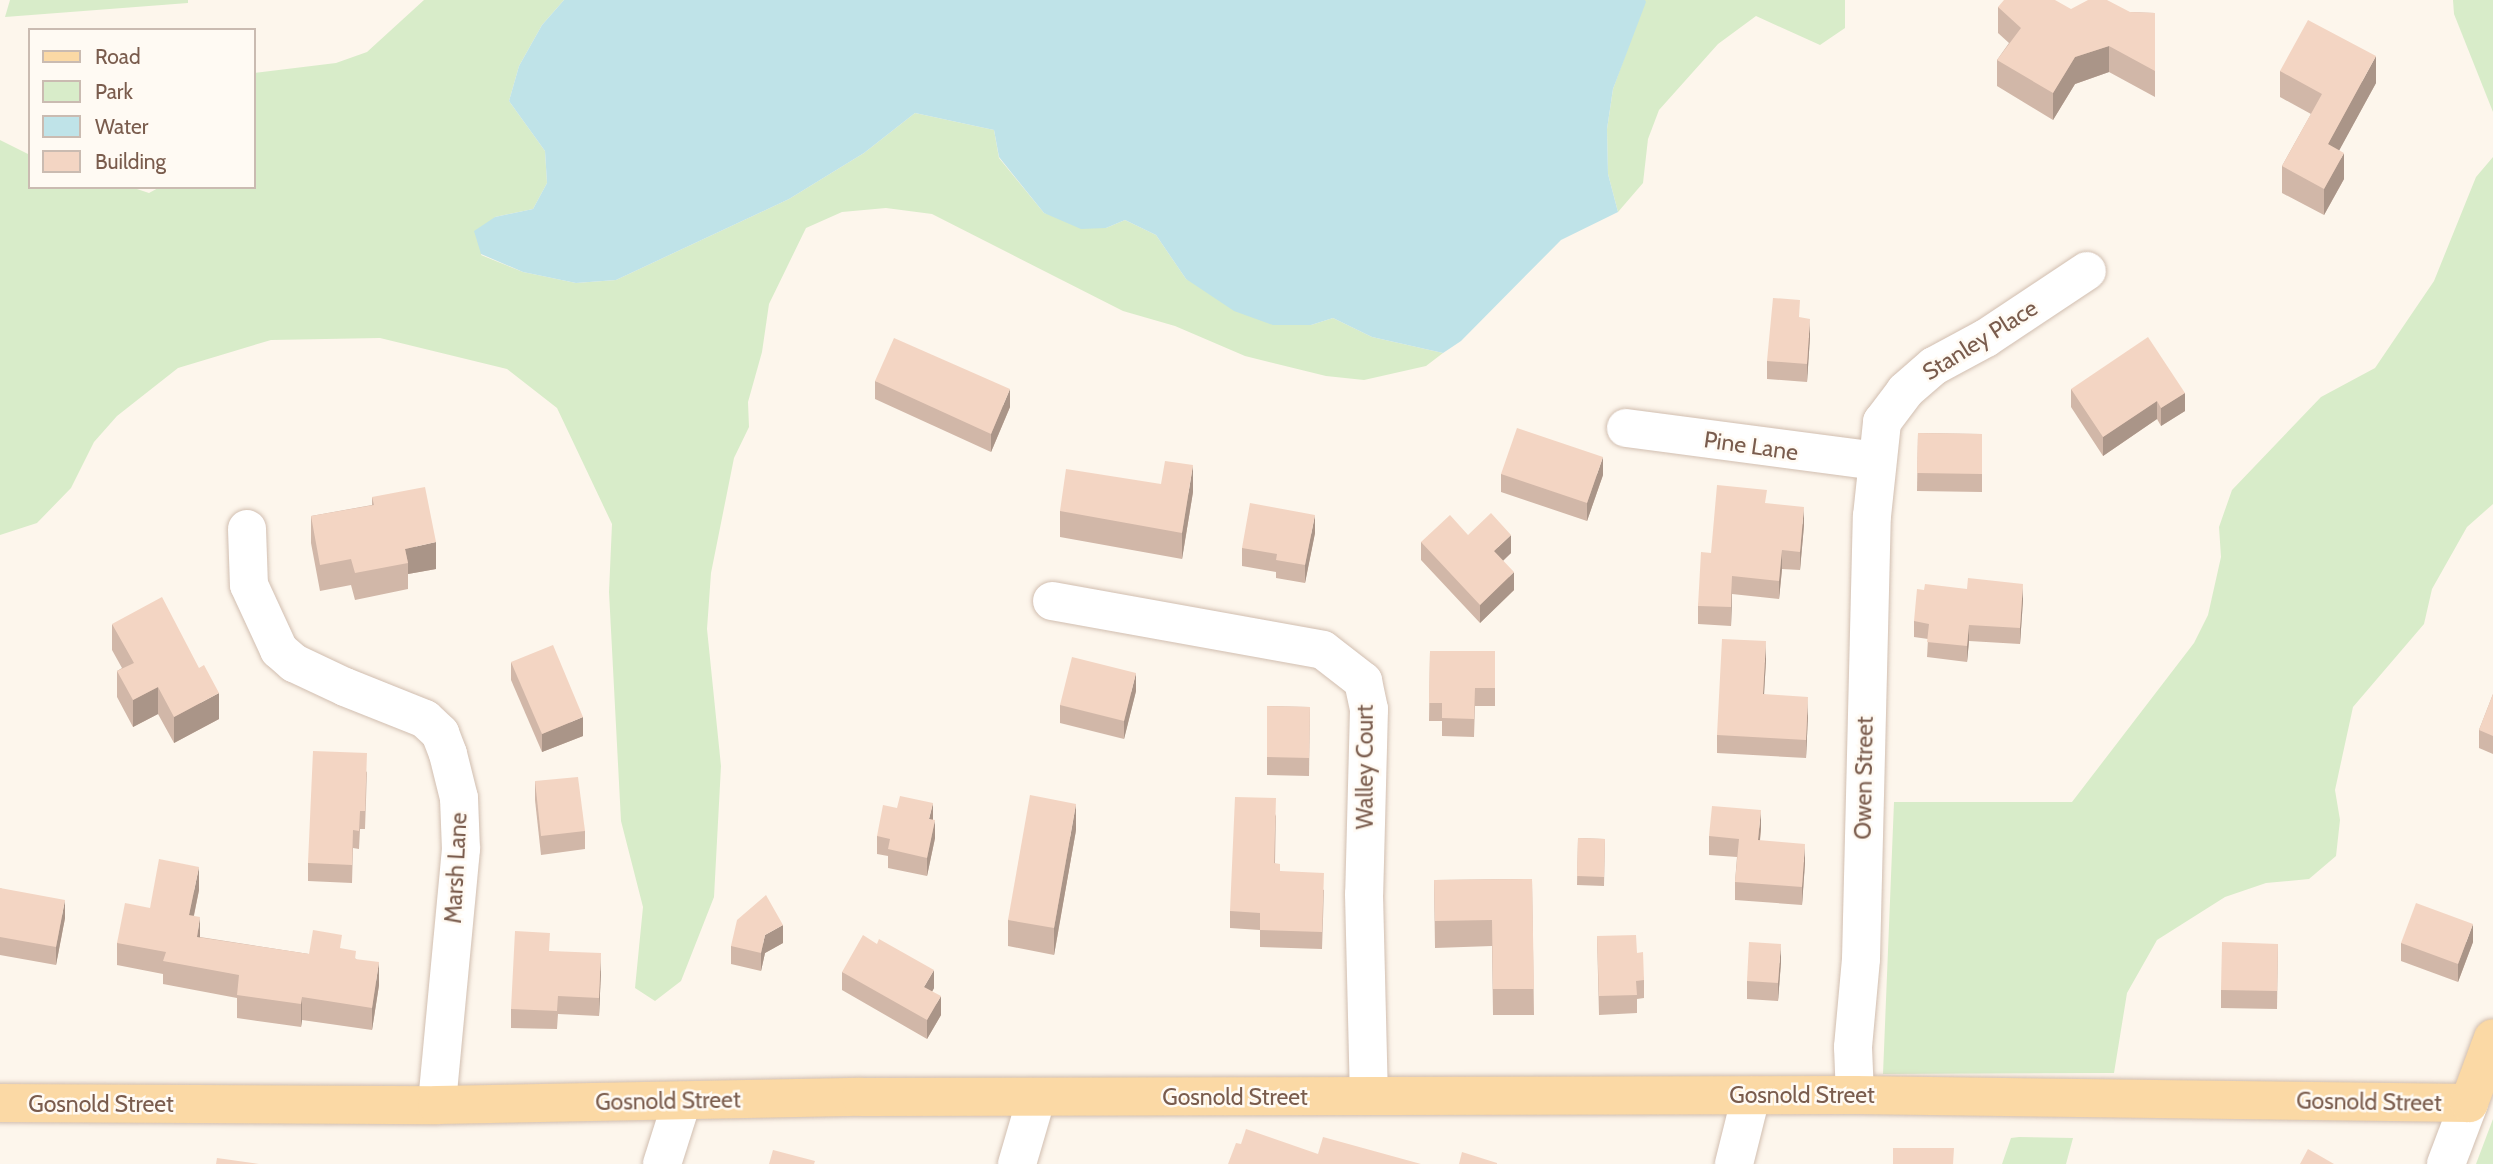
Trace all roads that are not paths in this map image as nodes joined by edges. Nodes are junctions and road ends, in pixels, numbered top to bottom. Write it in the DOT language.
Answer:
graph roads {
  1 [pos="2087,271"];
  2 [pos="1626,428"];
  3 [pos="1876,461"];
  4 [pos="247,529"];
  5 [pos="1052,601"];
  6 [pos="2493,1038"];
  7 [pos="1855,1095"];
  8 [pos="1369,1096"];
  9 [pos="1751,1096"];
  10 [pos="1036,1099"];
  11 [pos="682,1101"];
  12 [pos="2469,1103"];
  13 [pos="0,1104"];
  14 [pos="437,1105"];
  15 [pos="662,1164"];
  16 [pos="1017,1164"];
  17 [pos="1734,1164"];
  18 [pos="2446,1164"];
  1 -- 3 [label="street, Stanley Place"];
  2 -- 3 [label="street, Pine Lane"];
  3 -- 7 [label="street, Owen Street"];
  4 -- 14 [label="street, Marsh Lane"];
  5 -- 8 [label="street, Walley Court"];
  6 -- 12 [label="main road"];
  7 -- 9 [label="main road, Gosnold Street"];
  7 -- 12 [label="main road, Gosnold Street"];
  8 -- 9 [label="main road, Gosnold Street"];
  8 -- 10 [label="main road, Gosnold Street"];
  9 -- 17 [label="street"];
  10 -- 11 [label="main road, Gosnold Street"];
  10 -- 16 [label="street"];
  11 -- 14 [label="main road, Gosnold Street"];
  11 -- 15 [label="street"];
  12 -- 18 [label="street"];
  13 -- 14 [label="main road, Gosnold Street"];
}
